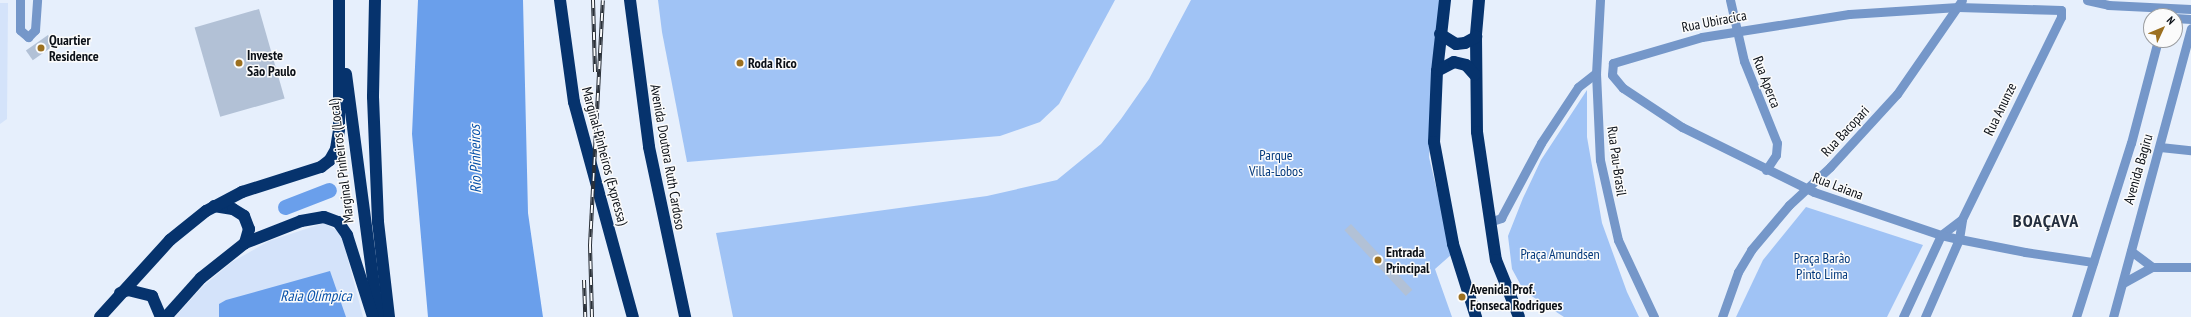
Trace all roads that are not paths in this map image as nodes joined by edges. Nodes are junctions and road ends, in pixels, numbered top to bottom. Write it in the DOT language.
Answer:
graph roads {
  1 [pos="20,0"];
  2 [pos="37,0"];
  3 [pos="339,0"];
  4 [pos="375,0"];
  5 [pos="560,0"];
  6 [pos="1444,0"];
  7 [pos="1479,0"];
  8 [pos="1600,0"];
  9 [pos="1730,0"];
  10 [pos="2087,0"];
  11 [pos="632,3"];
  12 [pos="1960,3"];
  13 [pos="2143,9"];
  14 [pos="2062,11"];
  15 [pos="2191,28"];
  16 [pos="1734,30"];
  17 [pos="1440,34"];
  18 [pos="1476,37"];
  19 [pos="2156,48"];
  20 [pos="1613,63"];
  21 [pos="1437,71"];
  22 [pos="1596,73"];
  23 [pos="1475,75"];
  24 [pos="2160,147"];
  25 [pos="2191,150"];
  26 [pos="1766,170"];
  27 [pos="1807,189"];
  28 [pos="214,206"];
  29 [pos="1962,219"];
  30 [pos="1489,222"];
  31 [pos="1941,235"];
  32 [pos="1959,240"];
  33 [pos="245,243"];
  34 [pos="2131,251"];
  35 [pos="2093,262"];
  36 [pos="2152,267"];
  37 [pos="2191,267"];
  38 [pos="2123,283"];
  39 [pos="120,293"];
  40 [pos="100,317"];
  41 [pos="160,317"];
  42 [pos="166,317"];
  43 [pos="373,317"];
  44 [pos="378,317"];
  45 [pos="388,317"];
  46 [pos="633,317"];
  47 [pos="685,317"];
  48 [pos="1476,317"];
  49 [pos="1519,317"];
  50 [pos="1654,317"];
  51 [pos="1722,317"];
  52 [pos="1903,317"];
  53 [pos="1925,317"];
  54 [pos="2076,317"];
  55 [pos="2113,317"];
  1 -- 2 [label="street"];
  3 -- 28 [label="highway"];
  3 -- 44 [label="highway, Marginal Pinheiros (Local)"];
  4 -- 45 [label="highway"];
  5 -- 46 [label="highway, Marginal Pinheiros (Expressa)"];
  6 -- 17 [label="highway"];
  7 -- 18 [label="highway"];
  8 -- 22 [label="street, Rua Pau-Brasil"];
  9 -- 16 [label="street, Rua Aperca"];
  10 -- 13 [label="street"];
  11 -- 47 [label="highway, Avenida Doutora Ruth Cardoso"];
  12 -- 14 [label="street, Rua Ubiracica"];
  12 -- 16 [label="street, Rua Ubiracica"];
  12 -- 27 [label="street, Rua Bacopari"];
  14 -- 29 [label="street, Rua Anunze"];
  15 -- 24 [label="street, Avenida Bagiru"];
  16 -- 20 [label="street, Rua Ubiracica"];
  16 -- 26 [label="street, Rua Aperca"];
  17 -- 18 [label="highway"];
  17 -- 21 [label="highway"];
  18 -- 23 [label="highway"];
  19 -- 35 [label="street, Avenida Bagiru"];
  20 -- 26 [label="street, Rua Laiana"];
  21 -- 23 [label="highway"];
  21 -- 48 [label="highway"];
  22 -- 30 [label="street"];
  22 -- 50 [label="street, Rua Pau-Brasil"];
  23 -- 30 [label="highway"];
  24 -- 25 [label="street"];
  24 -- 34 [label="street, Avenida Bagiru"];
  26 -- 27 [label="street, Rua Laiana"];
  27 -- 31 [label="street, Rua Laiana"];
  27 -- 51 [label="street, Rua Bacopari"];
  28 -- 33 [label="highway"];
  28 -- 39 [label="highway"];
  29 -- 31 [label="street, Rua Anunze"];
  29 -- 32 [label="street, Rua Anunze"];
  30 -- 49 [label="highway"];
  31 -- 32 [label="street, Rua Laiana"];
  31 -- 52 [label="street"];
  32 -- 35 [label="street, Rua Laiana"];
  32 -- 53 [label="street"];
  33 -- 42 [label="highway"];
  33 -- 43 [label="highway"];
  34 -- 36 [label="street"];
  34 -- 38 [label="street, Avenida Bagiru"];
  35 -- 54 [label="street, Avenida Bagiru"];
  36 -- 37 [label="street"];
  36 -- 38 [label="street"];
  38 -- 55 [label="street, Avenida Bagiru"];
  39 -- 40 [label="highway"];
  39 -- 41 [label="highway"];
}
